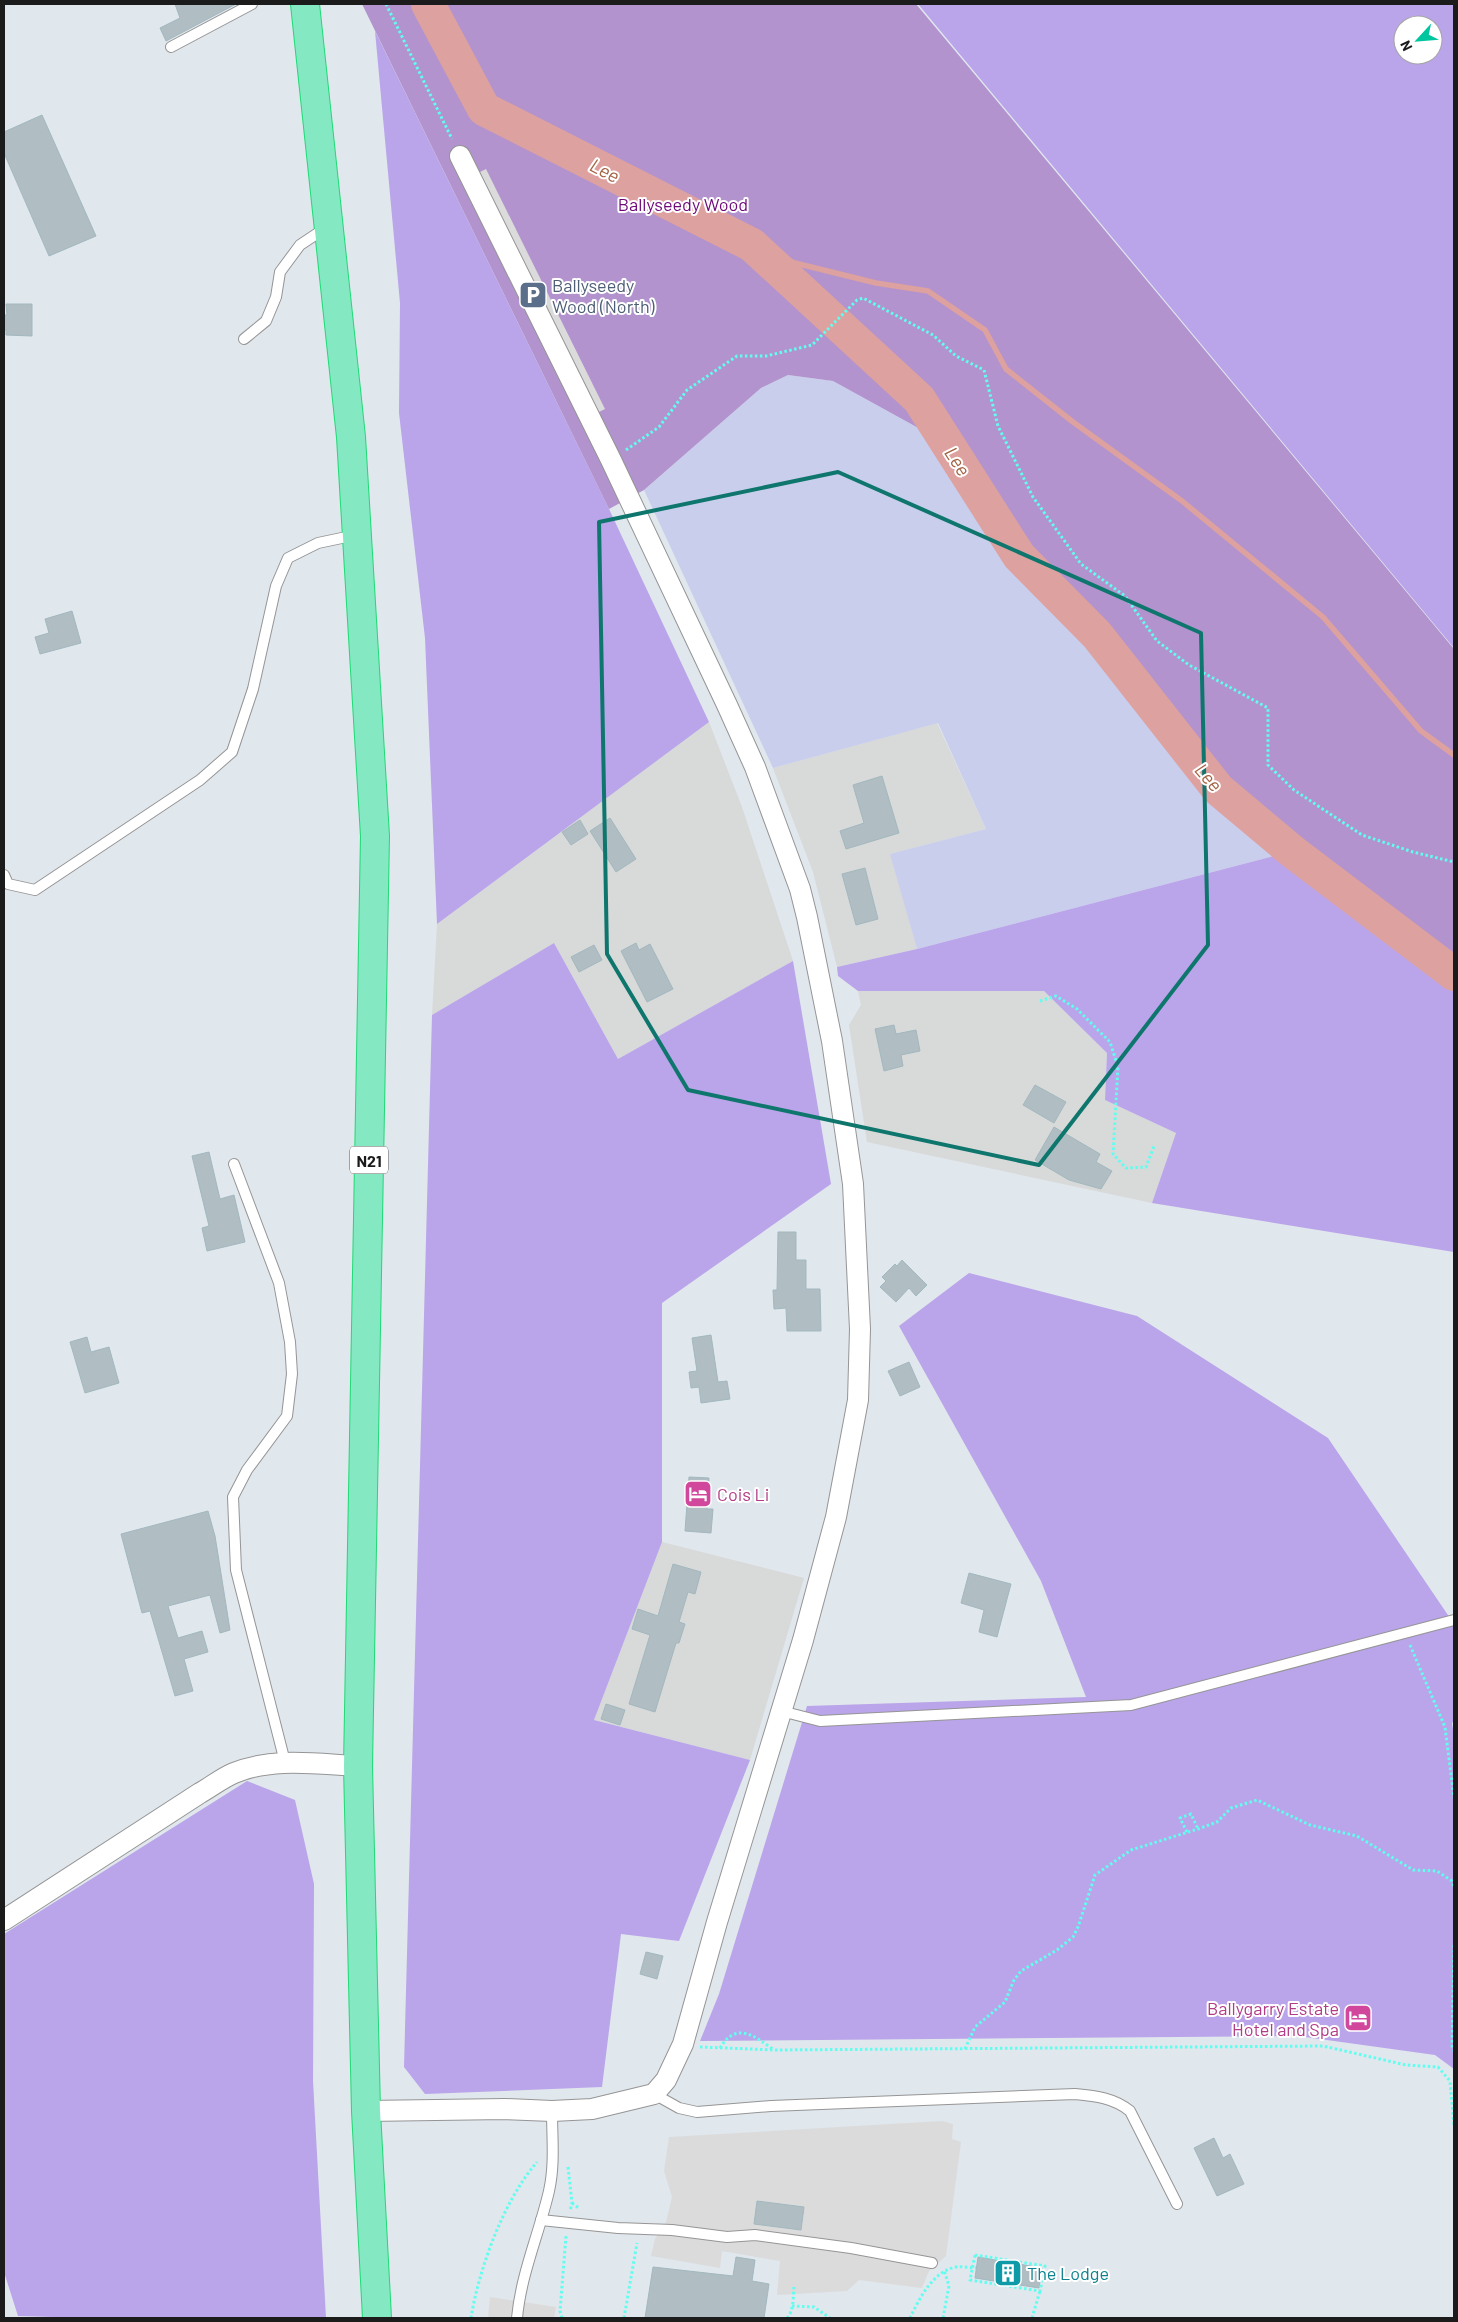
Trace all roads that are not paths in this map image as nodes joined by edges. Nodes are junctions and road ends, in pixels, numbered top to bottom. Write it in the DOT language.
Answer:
graph roads {
  1 [pos="252,4"];
  2 [pos="305,4"];
  3 [pos="171,47"];
  4 [pos="460,156"];
  5 [pos="329,225"];
  6 [pos="244,339"];
  7 [pos="357,535"];
  8 [pos="4,875"];
  9 [pos="234,1164"];
  10 [pos="1454,1620"];
  11 [pos="782,1710"];
  12 [pos="285,1762"];
  13 [pos="358,1766"];
  14 [pos="4,1920"];
  15 [pos="654,2094"];
  16 [pos="366,2111"];
  17 [pos="552,2111"];
  18 [pos="1177,2204"];
  19 [pos="541,2220"];
  20 [pos="932,2263"];
  21 [pos="377,2318"];
  22 [pos="517,2318"];
  1 -- 3 [label="lane"];
  2 -- 5 [label="highway, N21"];
  4 -- 11 [label="street"];
  5 -- 6 [label="lane"];
  5 -- 7 [label="highway, N21"];
  7 -- 8 [label="lane"];
  7 -- 13 [label="highway, N21"];
  9 -- 12 [label="lane"];
  10 -- 11 [label="lane"];
  11 -- 15 [label="street"];
  12 -- 13 [label="street"];
  12 -- 14 [label="street"];
  13 -- 16 [label="highway, N21"];
  15 -- 17 [label="street"];
  15 -- 18 [label="lane"];
  16 -- 17 [label="street"];
  16 -- 21 [label="highway, N21"];
  17 -- 19 [label="lane"];
  19 -- 20 [label="lane"];
  19 -- 22 [label="lane"];
}
